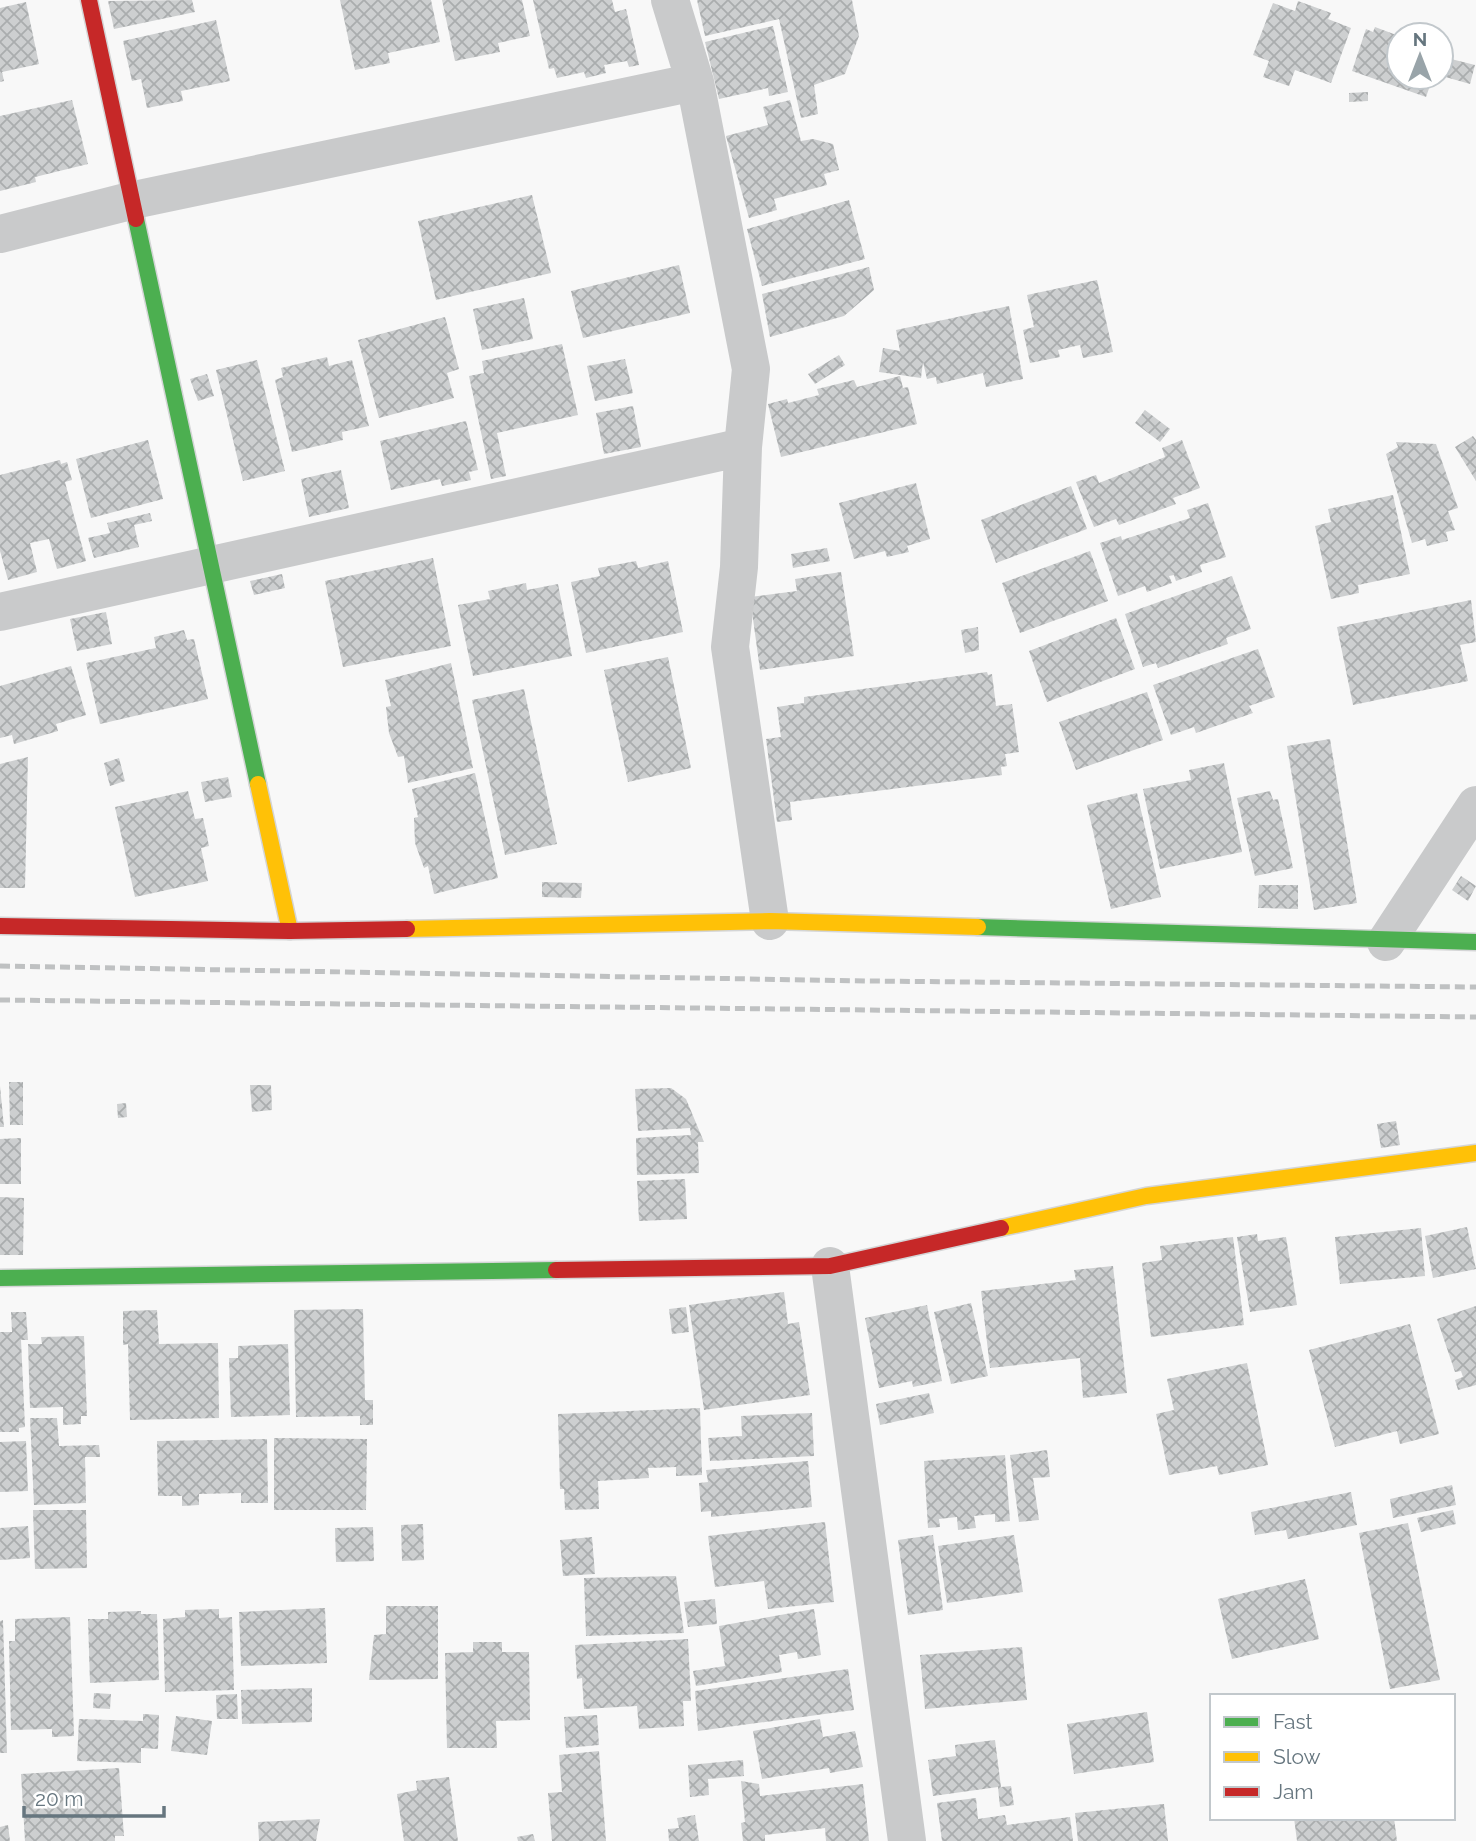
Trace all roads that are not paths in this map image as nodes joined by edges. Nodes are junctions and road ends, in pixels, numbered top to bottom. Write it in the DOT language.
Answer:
graph roads {
  1 [pos="89,0"];
  2 [pos="670,0"];
  3 [pos="695,82"];
  4 [pos="134,200"];
  5 [pos="0,234"];
  6 [pos="743,447"];
  7 [pos="212,565"];
  8 [pos="0,612"];
  9 [pos="1476,805"];
  10 [pos="770,921"];
  11 [pos="0,926"];
  12 [pos="290,931"];
  13 [pos="1386,942"];
  14 [pos="1476,942"];
  15 [pos="1476,1153"];
  16 [pos="830,1266"];
  17 [pos="0,1278"];
  18 [pos="908,1841"];
  1 -- 4 [label="street"];
  2 -- 3 [label="street"];
  3 -- 4 [label="street"];
  3 -- 6 [label="street"];
  4 -- 5 [label="street"];
  4 -- 7 [label="street"];
  6 -- 7 [label="street"];
  6 -- 10 [label="street"];
  7 -- 8 [label="street"];
  7 -- 12 [label="street"];
  9 -- 13 [label="street"];
  10 -- 12 [label="street"];
  10 -- 13 [label="street"];
  11 -- 12 [label="street"];
  13 -- 14 [label="street"];
  15 -- 16 [label="street"];
  16 -- 17 [label="street"];
  16 -- 18 [label="street"];
}
